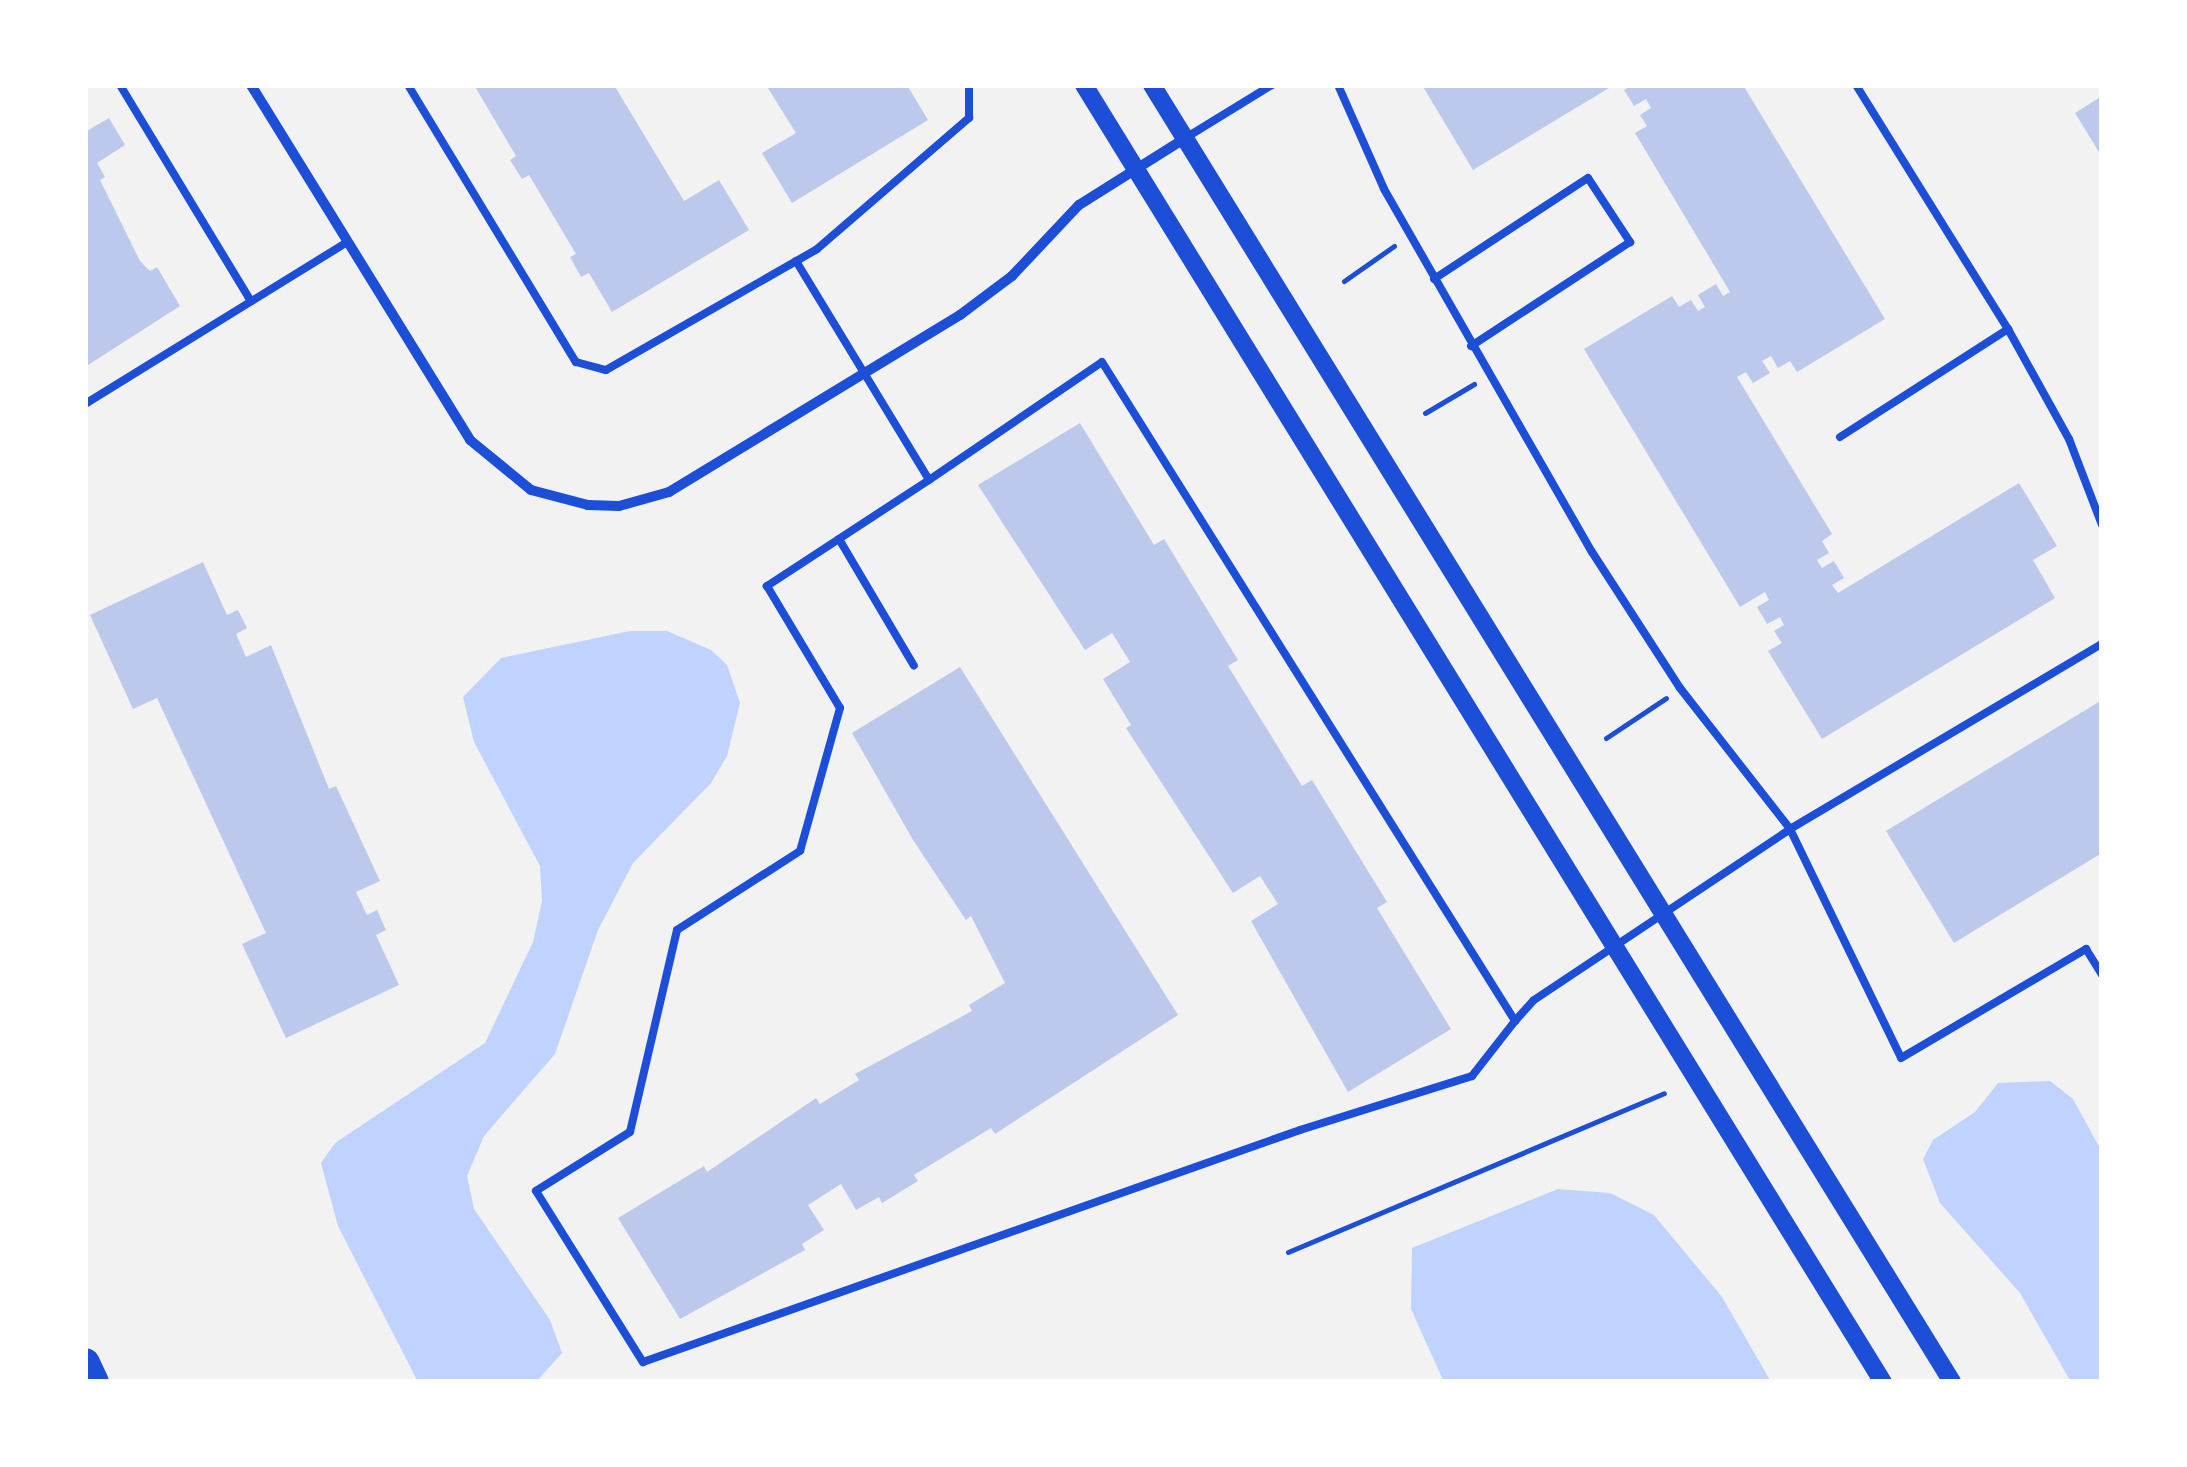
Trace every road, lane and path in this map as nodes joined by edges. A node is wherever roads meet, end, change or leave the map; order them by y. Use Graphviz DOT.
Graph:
graph roads {
  1 [pos="120,85"];
  2 [pos="251,85"];
  3 [pos="408,85"];
  4 [pos="969,85"];
  5 [pos="1084,85"];
  6 [pos="1152,85"];
  7 [pos="1272,85"];
  8 [pos="1338,85"];
  9 [pos="1856,85"];
  10 [pos="1184,138"];
  11 [pos="1136,169"];
  12 [pos="347,242"];
  13 [pos="1394,246"];
  14 [pos="796,261"];
  15 [pos="1434,279"];
  16 [pos="1344,281"];
  17 [pos="251,301"];
  18 [pos="2008,329"];
  19 [pos="1471,346"];
  20 [pos="863,374"];
  21 [pos="1476,382"];
  22 [pos="85,404"];
  23 [pos="1425,413"];
  24 [pos="1840,436"];
  25 [pos="928,480"];
  26 [pos="2102,525"];
  27 [pos="839,539"];
  28 [pos="2102,644"];
  29 [pos="914,666"];
  30 [pos="1672,694"];
  31 [pos="1606,738"];
  32 [pos="1790,829"];
  33 [pos="1662,912"];
  34 [pos="1614,946"];
  35 [pos="2102,975"];
  36 [pos="1514,1021"];
  37 [pos="1664,1093"];
  38 [pos="1288,1252"];
  39 [pos="85,1363"];
  40 [pos="94,1382"];
  41 [pos="1883,1382"];
  42 [pos="1952,1382"];
  1 -- 17 [label="lane"];
  2 -- 12 [label="street"];
  3 -- 14 [label="lane"];
  4 -- 14 [label="lane"];
  5 -- 11 [label="street"];
  6 -- 10 [label="street"];
  7 -- 10 [label="lane"];
  8 -- 15 [label="lane"];
  9 -- 18 [label="lane"];
  10 -- 11 [label="street"];
  10 -- 33 [label="street"];
  11 -- 20 [label="street"];
  11 -- 34 [label="street"];
  12 -- 17 [label="lane"];
  12 -- 20 [label="street"];
  13 -- 16 [label="path"];
  14 -- 20 [label="lane"];
  15 -- 19 [label="lane"];
  15 -- 19 [label="lane"];
  17 -- 22 [label="lane"];
  18 -- 24 [label="lane"];
  18 -- 26 [label="lane"];
  19 -- 32 [label="lane"];
  20 -- 25 [label="lane"];
  21 -- 23 [label="path"];
  25 -- 27 [label="lane"];
  25 -- 36 [label="lane"];
  27 -- 29 [label="lane"];
  27 -- 36 [label="lane"];
  28 -- 32 [label="lane"];
  30 -- 31 [label="path"];
  32 -- 33 [label="lane"];
  32 -- 35 [label="lane"];
  33 -- 34 [label="lane"];
  33 -- 42 [label="street"];
  34 -- 36 [label="lane"];
  34 -- 41 [label="street"];
  37 -- 38 [label="path"];
  39 -- 40 [label="highway"];
}
